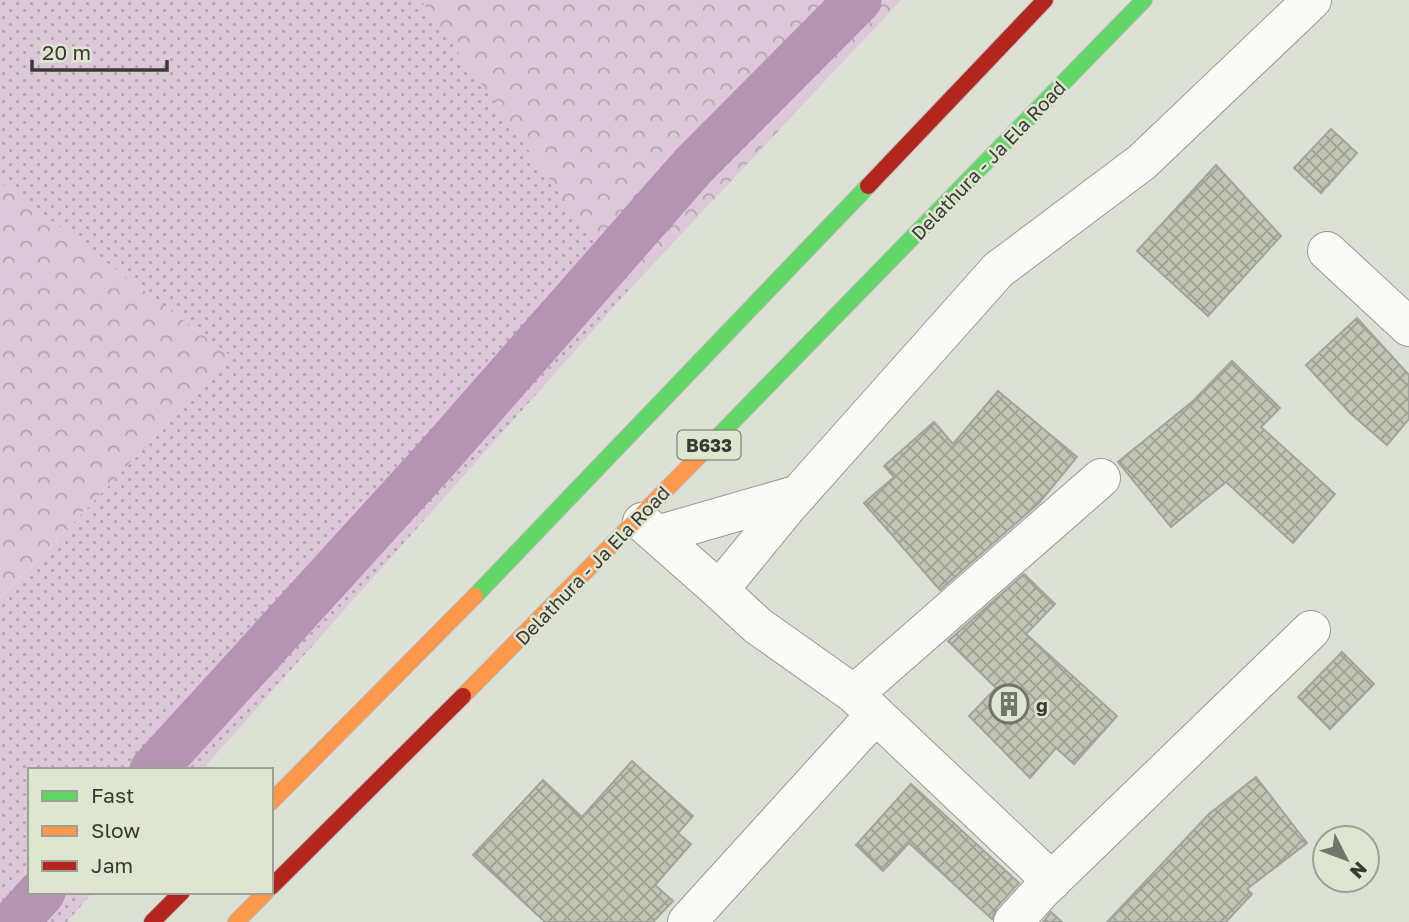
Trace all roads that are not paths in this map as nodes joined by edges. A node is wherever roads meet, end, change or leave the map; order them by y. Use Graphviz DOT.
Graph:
graph roads {
  1 [pos="1045,0"];
  2 [pos="1144,0"];
  3 [pos="1312,0"];
  4 [pos="1327,251"];
  5 [pos="1409,327"];
  6 [pos="1101,478"];
  7 [pos="799,494"];
  8 [pos="647,527"];
  9 [pos="719,590"];
  10 [pos="1311,630"];
  11 [pos="864,705"];
  12 [pos="273,800"];
  13 [pos="1052,881"];
  14 [pos="273,885"];
  15 [pos="180,894"];
  16 [pos="264,894"];
  17 [pos="152,922"];
  18 [pos="236,922"];
  19 [pos="687,922"];
  20 [pos="1013,922"];
  1 -- 12 [label="main road"];
  2 -- 8 [label="main road, Delathura - Ja Ela Road / B633"];
  3 -- 7 [label="street"];
  4 -- 5 [label="street"];
  6 -- 11 [label="street"];
  7 -- 8 [label="street"];
  7 -- 9 [label="street"];
  8 -- 9 [label="street"];
  8 -- 14 [label="main road, Delathura - Ja Ela Road / B633"];
  9 -- 11 [label="street"];
  10 -- 13 [label="street"];
  11 -- 13 [label="street"];
  11 -- 19 [label="street"];
  13 -- 20 [label="street"];
  15 -- 17 [label="main road"];
  16 -- 18 [label="main road"];
}
